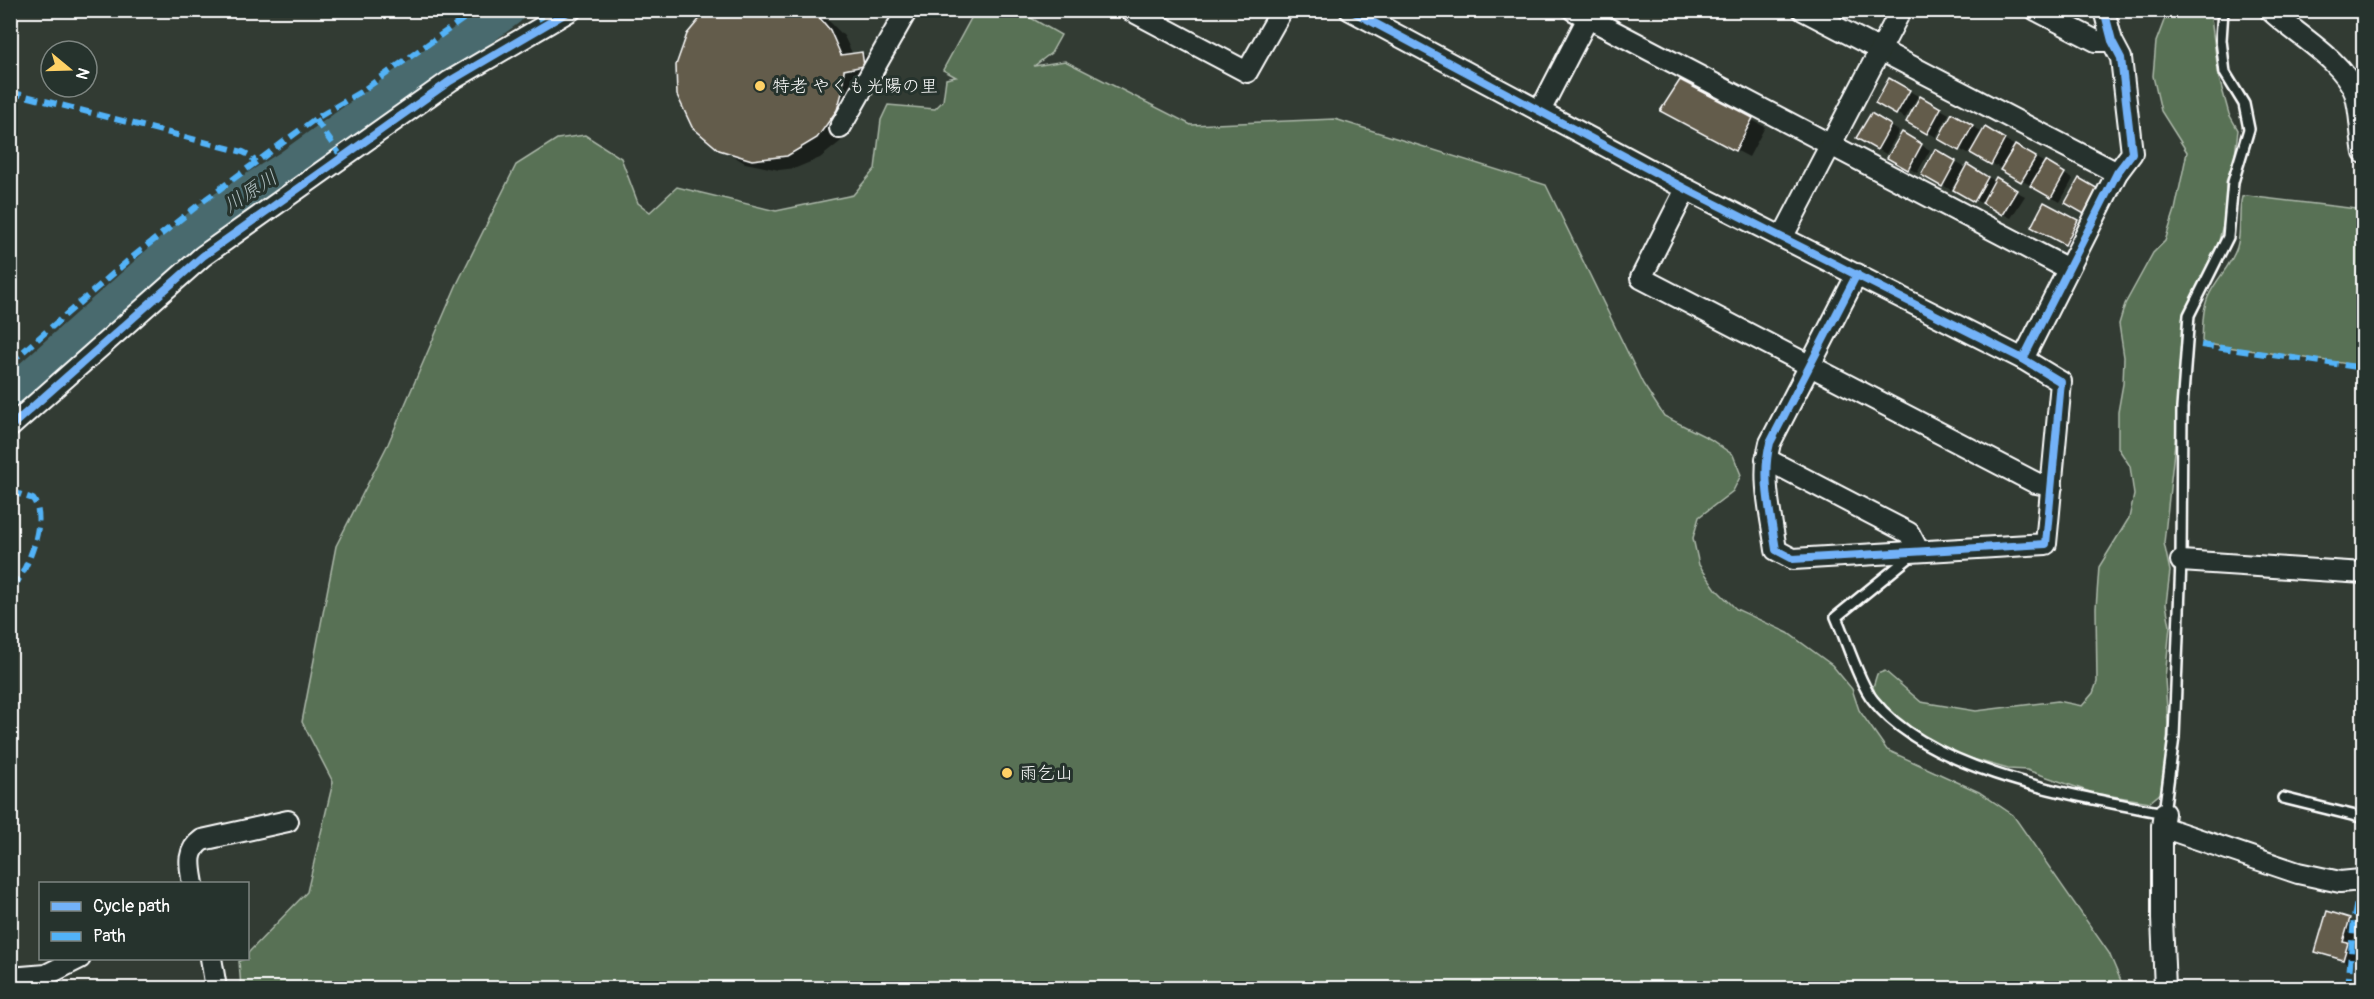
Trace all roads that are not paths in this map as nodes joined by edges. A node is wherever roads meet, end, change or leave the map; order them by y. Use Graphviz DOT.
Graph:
graph roads {
  1 [pos="571,10"];
  2 [pos="907,10"];
  3 [pos="1130,10"];
  4 [pos="1282,10"];
  5 [pos="1350,10"];
  6 [pos="1803,10"];
  7 [pos="1901,10"];
  8 [pos="2036,10"];
  9 [pos="2104,10"];
  10 [pos="2223,10"];
  11 [pos="2270,10"];
  12 [pos="1585,13"];
  13 [pos="2112,40"];
  14 [pos="1879,51"];
  15 [pos="1540,111"];
  16 [pos="840,128"];
  17 [pos="1831,146"];
  18 [pos="2364,153"];
  19 [pos="2117,173"];
  20 [pos="1686,189"];
  21 [pos="1783,236"];
  22 [pos="2068,269"];
  23 [pos="1857,274"];
  24 [pos="2023,359"];
  25 [pos="1808,365"];
  26 [pos="10,427"];
  27 [pos="1766,459"];
  28 [pos="2052,486"];
  29 [pos="1917,550"];
  30 [pos="2181,561"];
  31 [pos="2364,573"];
  32 [pos="2283,798"];
  33 [pos="2364,818"];
  34 [pos="2163,820"];
  35 [pos="288,821"];
  36 [pos="2363,877"];
  37 [pos="193,882"];
  38 [pos="77,960"];
  39 [pos="211,960"];
  40 [pos="10,978"];
  41 [pos="216,988"];
  42 [pos="2165,988"];
  1 -- 26 [label="street"];
  2 -- 16 [label="street"];
  3 -- 4 [label="street"];
  5 -- 15 [label="street"];
  6 -- 14 [label="street"];
  7 -- 14 [label="street"];
  8 -- 13 [label="street"];
  9 -- 13 [label="street"];
  10 -- 30 [label="lane"];
  11 -- 18 [label="street"];
  12 -- 15 [label="street"];
  12 -- 17 [label="street"];
  13 -- 19 [label="street"];
  14 -- 17 [label="street"];
  14 -- 19 [label="street"];
  15 -- 20 [label="street"];
  17 -- 21 [label="street"];
  17 -- 22 [label="street"];
  19 -- 22 [label="street"];
  20 -- 21 [label="street"];
  20 -- 25 [label="street"];
  21 -- 23 [label="street"];
  22 -- 24 [label="street"];
  23 -- 24 [label="street"];
  23 -- 25 [label="street"];
  24 -- 28 [label="street"];
  25 -- 27 [label="street"];
  25 -- 28 [label="street"];
  27 -- 29 [label="street"];
  27 -- 29 [label="street"];
  28 -- 29 [label="street"];
  29 -- 34 [label="lane"];
  30 -- 31 [label="street"];
  30 -- 34 [label="lane"];
  32 -- 33 [label="lane"];
  34 -- 36 [label="street"];
  34 -- 42 [label="street"];
  35 -- 37 [label="street"];
  38 -- 40 [label="street"];
  39 -- 41 [label="street"];
}
